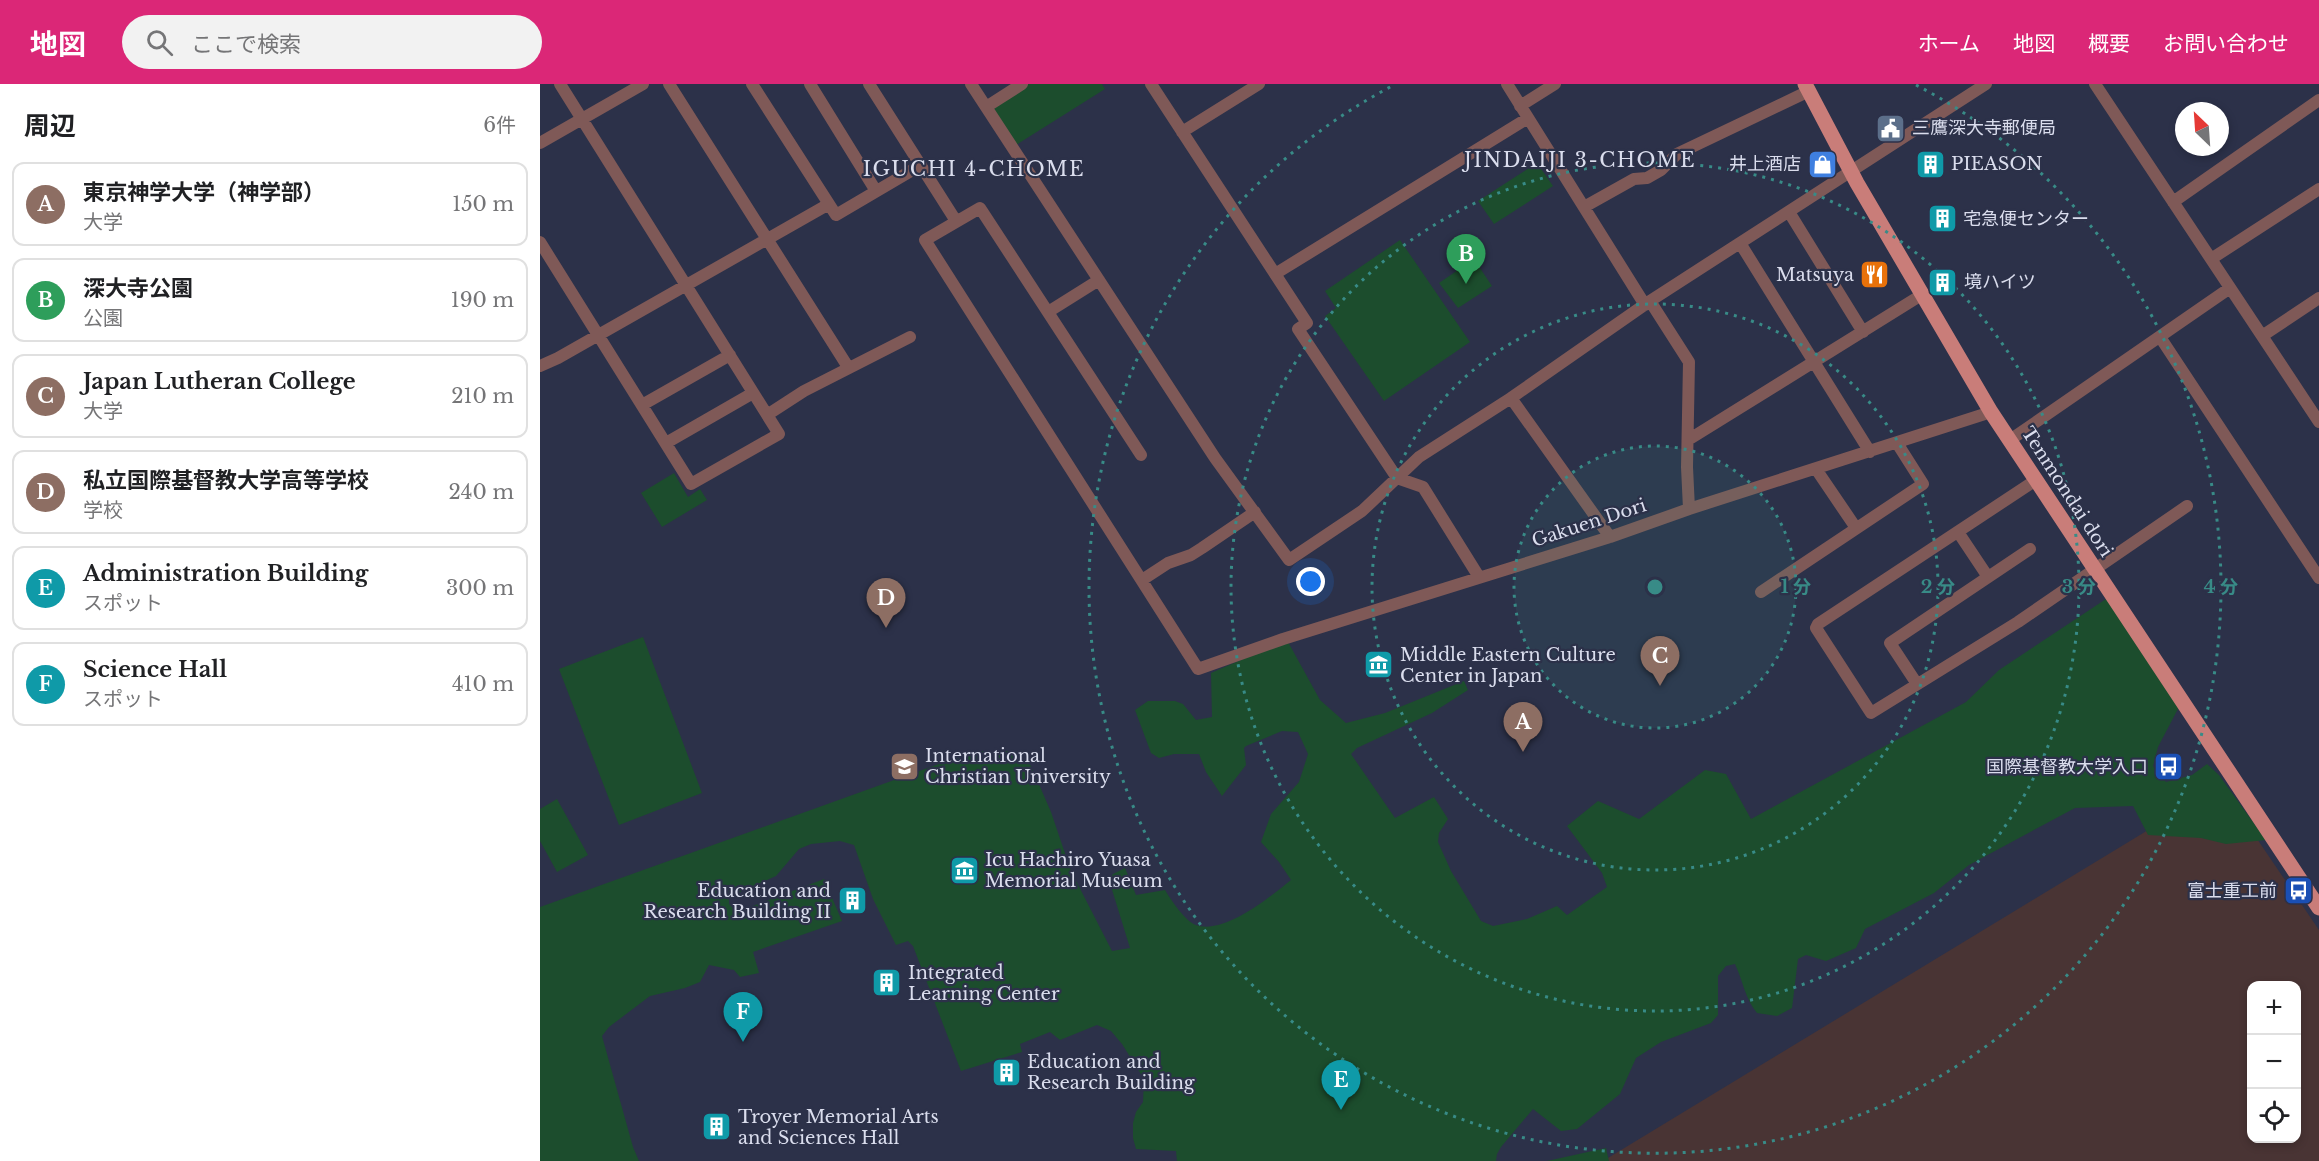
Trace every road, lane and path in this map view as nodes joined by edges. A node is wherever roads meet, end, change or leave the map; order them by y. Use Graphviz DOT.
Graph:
graph roads {
  1 [pos="560,84"];
  2 [pos="643,84"];
  3 [pos="669,84"];
  4 [pos="752,84"];
  5 [pos="810,84"];
  6 [pos="869,84"];
  7 [pos="972,84"];
  8 [pos="1022,84"];
  9 [pos="1151,84"];
  10 [pos="1259,84"];
  11 [pos="1507,84"];
  12 [pos="1555,84"];
  13 [pos="1985,84"];
  14 [pos="2095,84"];
  15 [pos="1807,88"];
  16 [pos="2319,100"];
  17 [pos="986,106"];
  18 [pos="1520,106"];
  19 [pos="1528,118"];
  20 [pos="582,119"];
  21 [pos="1182,132"];
  22 [pos="540,143"];
  23 [pos="921,165"];
  24 [pos="1852,171"];
  25 [pos="2319,189"];
  26 [pos="876,191"];
  27 [pos="2173,202"];
  28 [pos="829,204"];
  29 [pos="1584,207"];
  30 [pos="1789,212"];
  31 [pos="956,221"];
  32 [pos="766,239"];
  33 [pos="540,242"];
  34 [pos="1740,243"];
  35 [pos="2211,260"];
  36 [pos="1275,274"];
  37 [pos="1099,280"];
  38 [pos="686,285"];
  39 [pos="2230,288"];
  40 [pos="1923,294"];
  41 [pos="2319,298"];
  42 [pos="1648,303"];
  43 [pos="1048,312"];
  44 [pos="1863,332"];
  45 [pos="599,335"];
  46 [pos="2262,336"];
  47 [pos="910,337"];
  48 [pos="2160,337"];
  49 [pos="730,355"];
  50 [pos="1814,362"];
  51 [pos="540,366"];
  52 [pos="848,367"];
  53 [pos="753,393"];
  54 [pos="1511,398"];
  55 [pos="642,405"];
  56 [pos="1991,412"];
  57 [pos="767,415"];
  58 [pos="2319,422"];
  59 [pos="1688,440"];
  60 [pos="2010,440"];
  61 [pos="666,443"];
  62 [pos="1897,443"];
  63 [pos="1870,452"];
  64 [pos="1141,455"];
  65 [pos="1816,469"];
  66 [pos="1397,478"];
  67 [pos="2036,480"];
  68 [pos="2187,506"];
  69 [pos="1689,509"];
  70 [pos="1255,512"];
  71 [pos="1856,528"];
  72 [pos="1958,532"];
  73 [pos="1610,537"];
  74 [pos="2030,549"];
  75 [pos="2095,570"];
  76 [pos="1479,577"];
  77 [pos="1988,577"];
  78 [pos="2319,578"];
  79 [pos="1142,580"];
  80 [pos="1761,592"];
  81 [pos="1917,684"];
  82 [pos="2319,908"];
  1 -- 20 [label="street"];
  2 -- 20 [label="street"];
  3 -- 32 [label="street"];
  4 -- 28 [label="street"];
  5 -- 26 [label="street"];
  6 -- 23 [label="street"];
  7 -- 17 [label="street"];
  8 -- 17 [label="street"];
  9 -- 21 [label="street"];
  10 -- 21 [label="street"];
  11 -- 18 [label="street"];
  12 -- 18 [label="street"];
  13 -- 24 [label="street"];
  14 -- 27 [label="street"];
  15 -- 24 [label="main road, Tenmondai dori"];
  15 -- 29 [label="street"];
  16 -- 27 [label="street"];
  17 -- 37 [label="street"];
  18 -- 19 [label="street"];
  19 -- 29 [label="street"];
  19 -- 36 [label="street"];
  20 -- 22 [label="street"];
  20 -- 38 [label="street"];
  21 -- 36 [label="street"];
  23 -- 26 [label="street"];
  23 -- 31 [label="street"];
  24 -- 30 [label="street"];
  24 -- 40 [label="main road, Tenmondai dori"];
  25 -- 35 [label="street"];
  26 -- 28 [label="street"];
  27 -- 35 [label="street"];
  28 -- 32 [label="street"];
  29 -- 42 [label="street"];
  30 -- 34 [label="street"];
  30 -- 44 [label="street"];
  31 -- 43 [label="street"];
  31 -- 79 [label="street"];
  32 -- 38 [label="street"];
  32 -- 52 [label="street"];
  33 -- 45 [label="street"];
  34 -- 42 [label="street"];
  34 -- 50 [label="street"];
  35 -- 39 [label="street"];
  36 -- 66 [label="street"];
  37 -- 43 [label="street"];
  37 -- 70 [label="street"];
  38 -- 45 [label="street"];
  38 -- 49 [label="street"];
  39 -- 46 [label="street"];
  39 -- 48 [label="street"];
  40 -- 44 [label="street"];
  40 -- 56 [label="main road, Tenmondai dori"];
  41 -- 46 [label="street"];
  42 -- 54 [label="street"];
  42 -- 59 [label="street"];
  43 -- 64 [label="street"];
  44 -- 50 [label="street"];
  45 -- 51 [label="street"];
  45 -- 55 [label="street"];
  46 -- 58 [label="street"];
  47 -- 52 [label="street"];
  48 -- 60 [label="street"];
  48 -- 78 [label="street"];
  49 -- 53 [label="street"];
  49 -- 55 [label="street"];
  50 -- 59 [label="street"];
  50 -- 63 [label="street"];
  52 -- 57 [label="street"];
  53 -- 57 [label="street"];
  53 -- 61 [label="street"];
  54 -- 66 [label="street"];
  54 -- 73 [label="street"];
  55 -- 61 [label="street"];
  56 -- 60 [label="main road, Tenmondai dori"];
  56 -- 62 [label="street, Gakuen Dori"];
  57 -- 61 [label="street"];
  59 -- 69 [label="street"];
  60 -- 67 [label="main road, Tenmondai dori"];
  62 -- 63 [label="street, Gakuen Dori"];
  62 -- 71 [label="street"];
  63 -- 65 [label="street, Gakuen Dori"];
  65 -- 69 [label="street, Gakuen Dori"];
  65 -- 71 [label="street"];
  66 -- 70 [label="street"];
  66 -- 76 [label="street"];
  67 -- 72 [label="street"];
  67 -- 75 [label="main road, Tenmondai dori"];
  68 -- 75 [label="street"];
  69 -- 73 [label="street, Gakuen Dori"];
  70 -- 79 [label="street"];
  71 -- 80 [label="street"];
  72 -- 77 [label="street"];
  72 -- 81 [label="street"];
  73 -- 76 [label="street, Gakuen Dori"];
  74 -- 77 [label="street"];
  75 -- 81 [label="street"];
  75 -- 82 [label="main road, Tenmondai dori"];
  76 -- 79 [label="street, Gakuen Dori"];
  77 -- 81 [label="street"];
}
